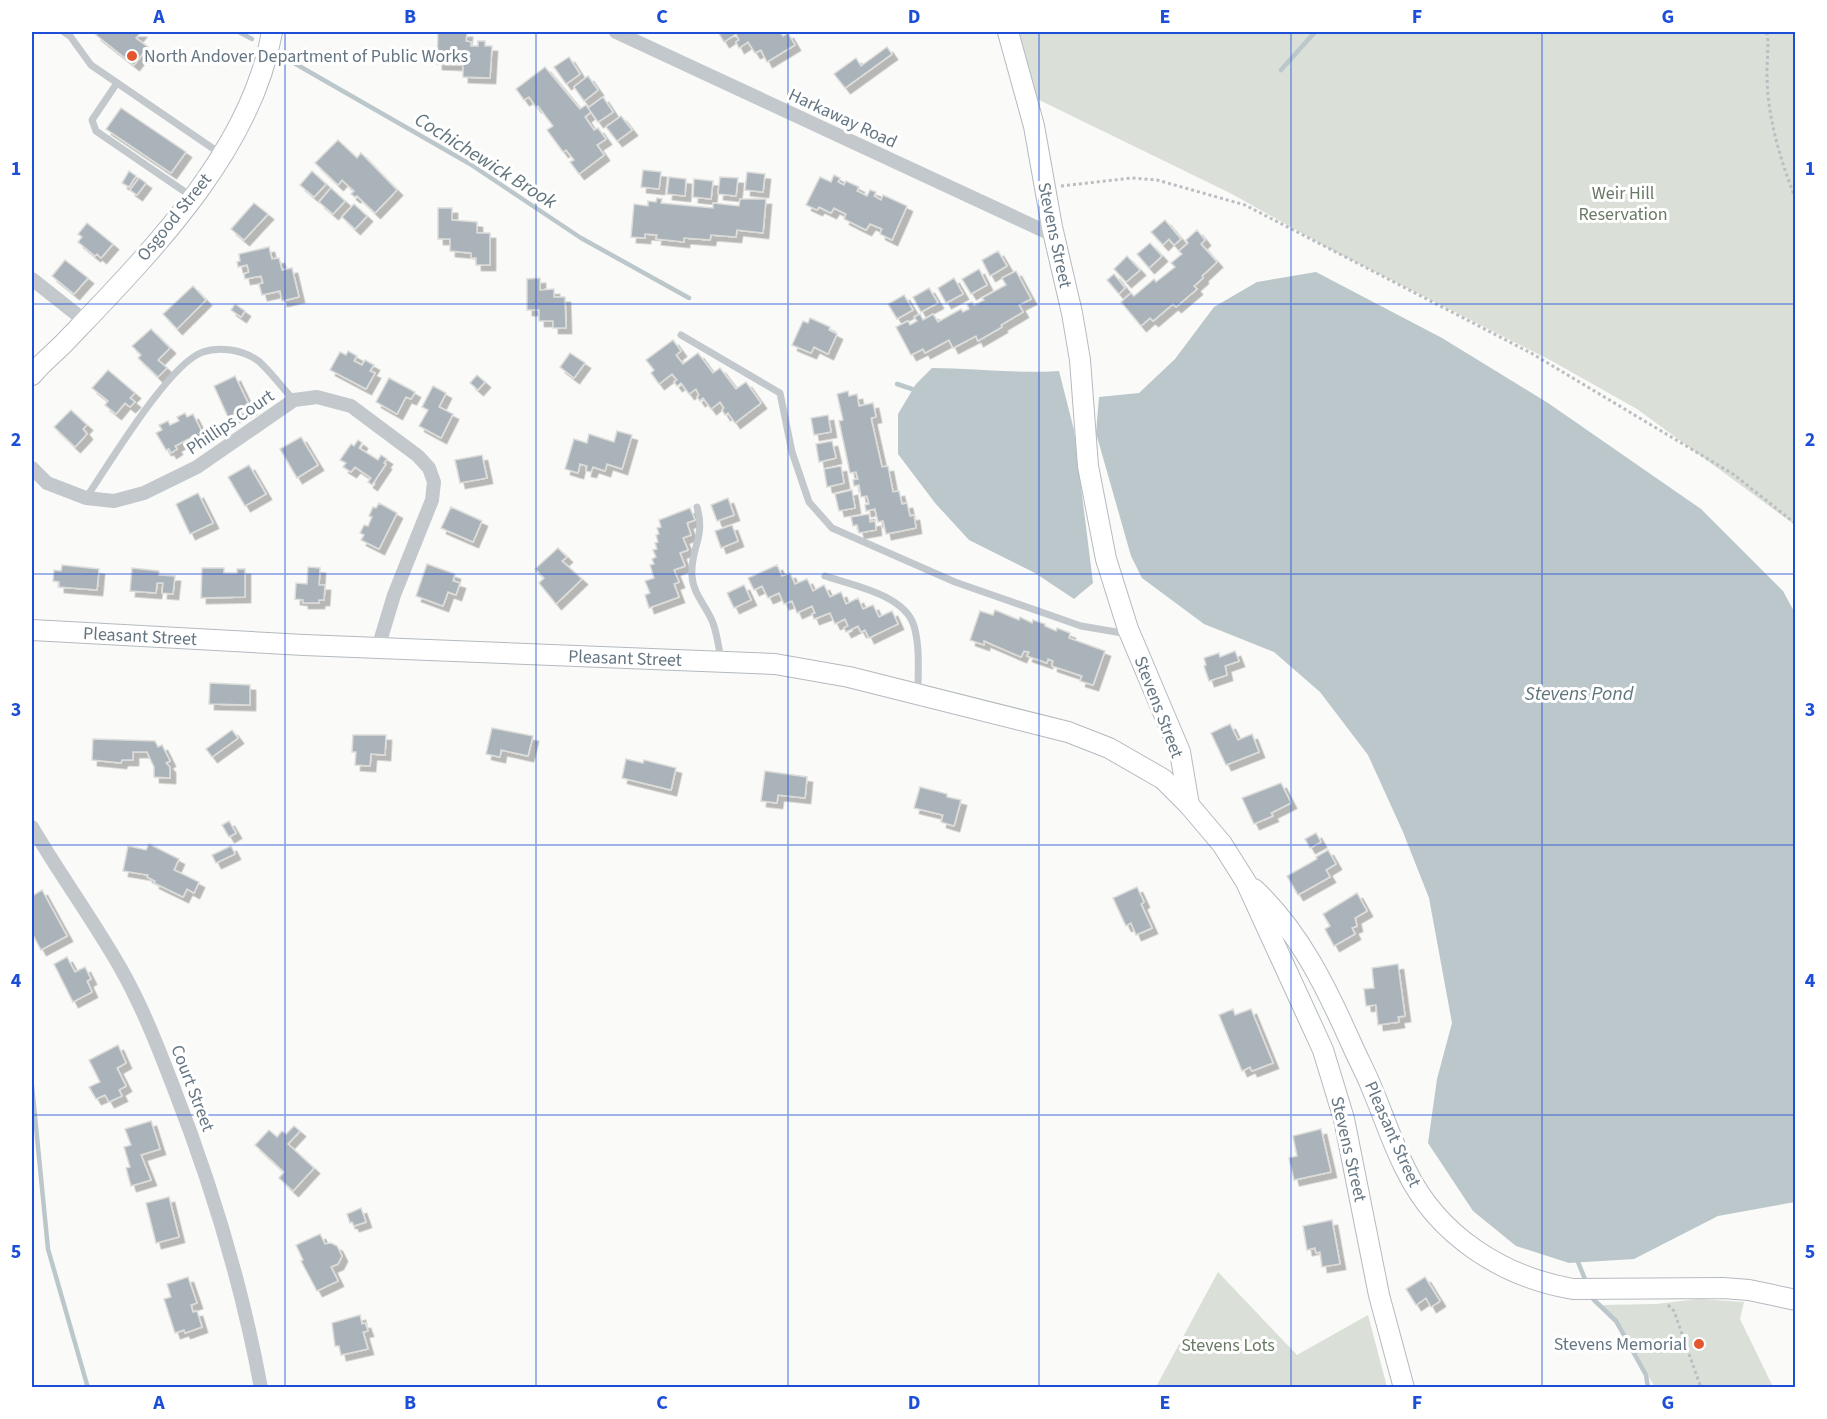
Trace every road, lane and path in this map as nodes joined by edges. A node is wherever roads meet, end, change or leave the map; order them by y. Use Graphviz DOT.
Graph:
graph roads {
  1 [pos="64,32"];
  2 [pos="616,32"];
  3 [pos="1008,32"];
  4 [pos="1767,32"];
  5 [pos="270,42"];
  6 [pos="117,82"];
  7 [pos="222,155"];
  8 [pos="1045,189"];
  9 [pos="193,197"];
  10 [pos="1796,200"];
  11 [pos="1054,236"];
  12 [pos="32,279"];
  13 [pos="85,321"];
  14 [pos="681,335"];
  15 [pos="32,375"];
  16 [pos="294,400"];
  17 [pos="32,468"];
  18 [pos="86,498"];
  19 [pos="697,507"];
  20 [pos="1796,524"];
  21 [pos="825,576"];
  22 [pos="32,630"];
  23 [pos="1130,634"];
  24 [pos="378,648"];
  25 [pos="722,662"];
  26 [pos="918,694"];
  27 [pos="1189,805"];
  28 [pos="32,827"];
  29 [pos="1245,882"];
  30 [pos="1651,1289"];
  31 [pos="1796,1300"];
  32 [pos="261,1388"];
  33 [pos="1404,1388"];
  34 [pos="1701,1388"];
  1 -- 6 [label="lane"];
  2 -- 11 [label="street, Harkaway Road"];
  3 -- 8 [label="street, Stevens Street"];
  4 -- 10 [label="path"];
  5 -- 7 [label="street, Osgood Street"];
  6 -- 7 [label="lane"];
  6 -- 9 [label="lane"];
  7 -- 9 [label="street, Osgood Street"];
  8 -- 11 [label="street, Stevens Street"];
  8 -- 20 [label="path"];
  9 -- 13 [label="street, Osgood Street"];
  11 -- 23 [label="street, Stevens Street"];
  12 -- 13 [label="street"];
  13 -- 15 [label="street, Osgood Street"];
  14 -- 23 [label="lane"];
  16 -- 18 [label="street, Phillips Court"];
  16 -- 18 [label="lane"];
  16 -- 24 [label="street, Phillips Court"];
  17 -- 18 [label="street, Phillips Court"];
  19 -- 25 [label="lane"];
  21 -- 26 [label="lane"];
  22 -- 24 [label="street, Pleasant Street"];
  23 -- 27 [label="street, Stevens Street"];
  24 -- 25 [label="street, Pleasant Street"];
  25 -- 26 [label="street, Pleasant Street"];
  26 -- 27 [label="street, Pleasant Street"];
  27 -- 29 [label="street, Stevens Street"];
  28 -- 32 [label="street, Court Street"];
  29 -- 30 [label="street, Pleasant Street"];
  29 -- 33 [label="street, Stevens Street"];
  30 -- 31 [label="street, Pleasant Street"];
  30 -- 34 [label="path"];
}
